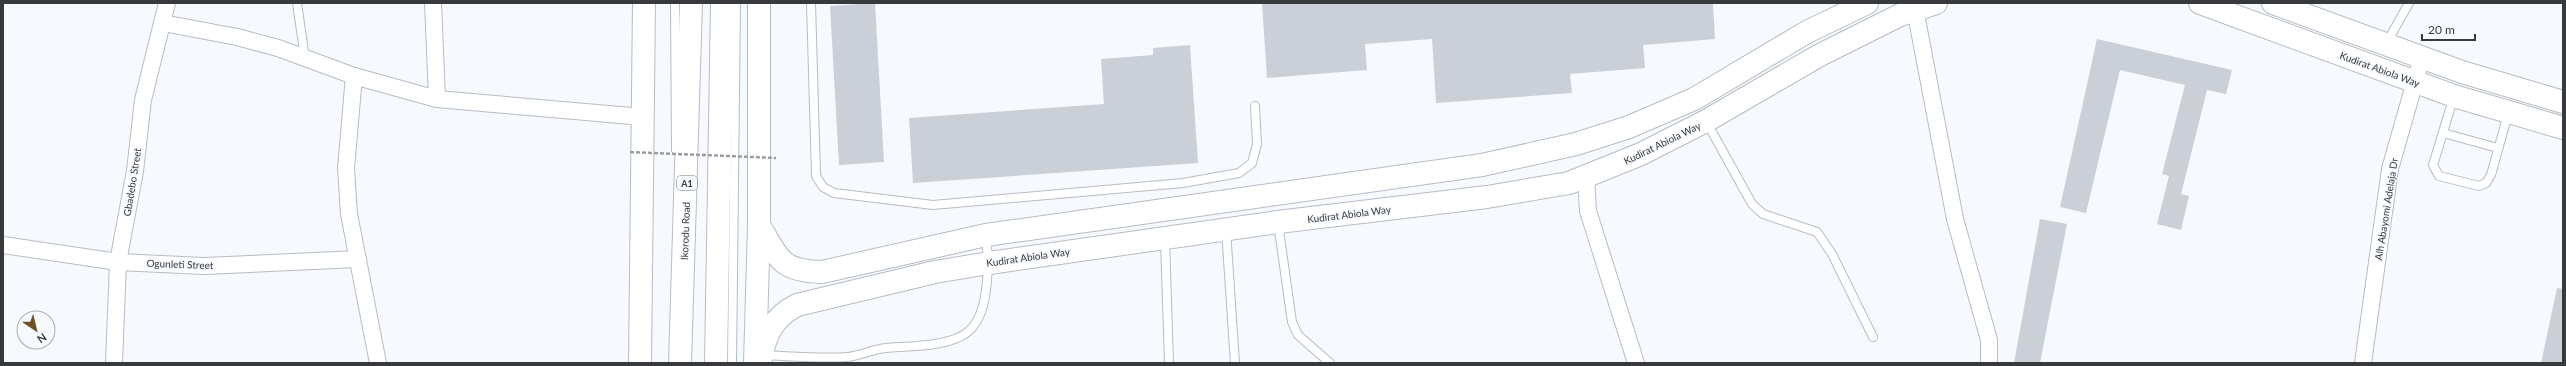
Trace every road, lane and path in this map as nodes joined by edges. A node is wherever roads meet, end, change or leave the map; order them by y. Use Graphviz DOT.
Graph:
graph roads {
  1 [pos="167,3"];
  2 [pos="297,3"];
  3 [pos="433,3"];
  4 [pos="644,3"];
  5 [pos="675,3"];
  6 [pos="691,3"];
  7 [pos="722,3"];
  8 [pos="736,3"];
  9 [pos="759,3"];
  10 [pos="811,3"];
  11 [pos="1936,3"];
  12 [pos="2200,3"];
  13 [pos="2273,3"];
  14 [pos="2409,3"];
  15 [pos="1864,4"];
  16 [pos="1915,9"];
  17 [pos="163,23"];
  18 [pos="1868,31"];
  19 [pos="2386,44"];
  20 [pos="2422,57"];
  21 [pos="305,58"];
  22 [pos="354,76"];
  23 [pos="2414,82"];
  24 [pos="2454,96"];
  25 [pos="437,99"];
  26 [pos="2563,102"];
  27 [pos="1255,106"];
  28 [pos="2508,113"];
  29 [pos="643,117"];
  30 [pos="1706,121"];
  31 [pos="2563,128"];
  32 [pos="2443,133"];
  33 [pos="2498,148"];
  34 [pos="630,152"];
  35 [pos="776,158"];
  36 [pos="676,160"];
  37 [pos="1586,176"];
  38 [pos="1278,222"];
  39 [pos="759,226"];
  40 [pos="1226,229"];
  41 [pos="986,235"];
  42 [pos="1165,238"];
  43 [pos="3,245"];
  44 [pos="358,259"];
  45 [pos="118,262"];
  46 [pos="989,263"];
  47 [pos="1873,337"];
  48 [pos="758,360"];
  49 [pos="114,363"];
  50 [pos="378,363"];
  51 [pos="640,363"];
  52 [pos="680,363"];
  53 [pos="716,363"];
  54 [pos="732,363"];
  55 [pos="1169,363"];
  56 [pos="1235,363"];
  57 [pos="1330,363"];
  58 [pos="1636,363"];
  59 [pos="1989,363"];
  60 [pos="2363,363"];
  1 -- 17 [label="street, Gbadebo Street"];
  2 -- 21 [label="lane"];
  3 -- 25 [label="street"];
  4 -- 29 [label="main road"];
  5 -- 36 [label="lane"];
  6 -- 52 [label="main road, Ikorodu Road / A1"];
  7 -- 53 [label="main road"];
  8 -- 54 [label="lane"];
  9 -- 39 [label="main road"];
  10 -- 27 [label="lane"];
  11 -- 16 [label="main road, Kudirat Abiola Way"];
  12 -- 23 [label="main road, Kudirat Abiola Way"];
  13 -- 19 [label="main road"];
  14 -- 19 [label="lane"];
  15 -- 18 [label="street"];
  15 -- 41 [label="main road"];
  16 -- 18 [label="main road, Kudirat Abiola Way"];
  16 -- 59 [label="street"];
  17 -- 21 [label="street"];
  17 -- 45 [label="street, Gbadebo Street"];
  18 -- 30 [label="main road, Kudirat Abiola Way"];
  19 -- 20 [label="main road"];
  20 -- 23 [label="street, Alh Abayomi Adelaja Dr"];
  20 -- 26 [label="main road"];
  21 -- 22 [label="street"];
  22 -- 25 [label="street"];
  22 -- 44 [label="street"];
  23 -- 24 [label="main road, Kudirat Abiola Way"];
  23 -- 60 [label="street, Alh Abayomi Adelaja Dr"];
  24 -- 28 [label="main road, Kudirat Abiola Way"];
  24 -- 32 [label="lane"];
  25 -- 29 [label="street"];
  28 -- 31 [label="main road, Kudirat Abiola Way"];
  28 -- 33 [label="lane"];
  29 -- 51 [label="main road"];
  30 -- 37 [label="main road, Kudirat Abiola Way"];
  30 -- 47 [label="lane"];
  32 -- 33 [label="lane"];
  32 -- 33 [label="lane"];
  34 -- 35 [label="path, bridge"];
  37 -- 38 [label="main road, Kudirat Abiola Way"];
  37 -- 58 [label="street"];
  38 -- 40 [label="main road, Kudirat Abiola Way"];
  38 -- 57 [label="lane"];
  39 -- 41 [label="main road"];
  39 -- 48 [label="main road"];
  40 -- 42 [label="main road, Kudirat Abiola Way"];
  40 -- 56 [label="lane"];
  41 -- 46 [label="lane"];
  42 -- 46 [label="main road, Kudirat Abiola Way"];
  42 -- 55 [label="lane"];
  43 -- 45 [label="street, Ogunleti Street"];
  44 -- 45 [label="street, Ogunleti Street"];
  44 -- 50 [label="street"];
  45 -- 49 [label="street, Gbadebo Street"];
  46 -- 48 [label="main road, Kudirat Abiola Way"];
  46 -- 48 [label="lane"];
}
